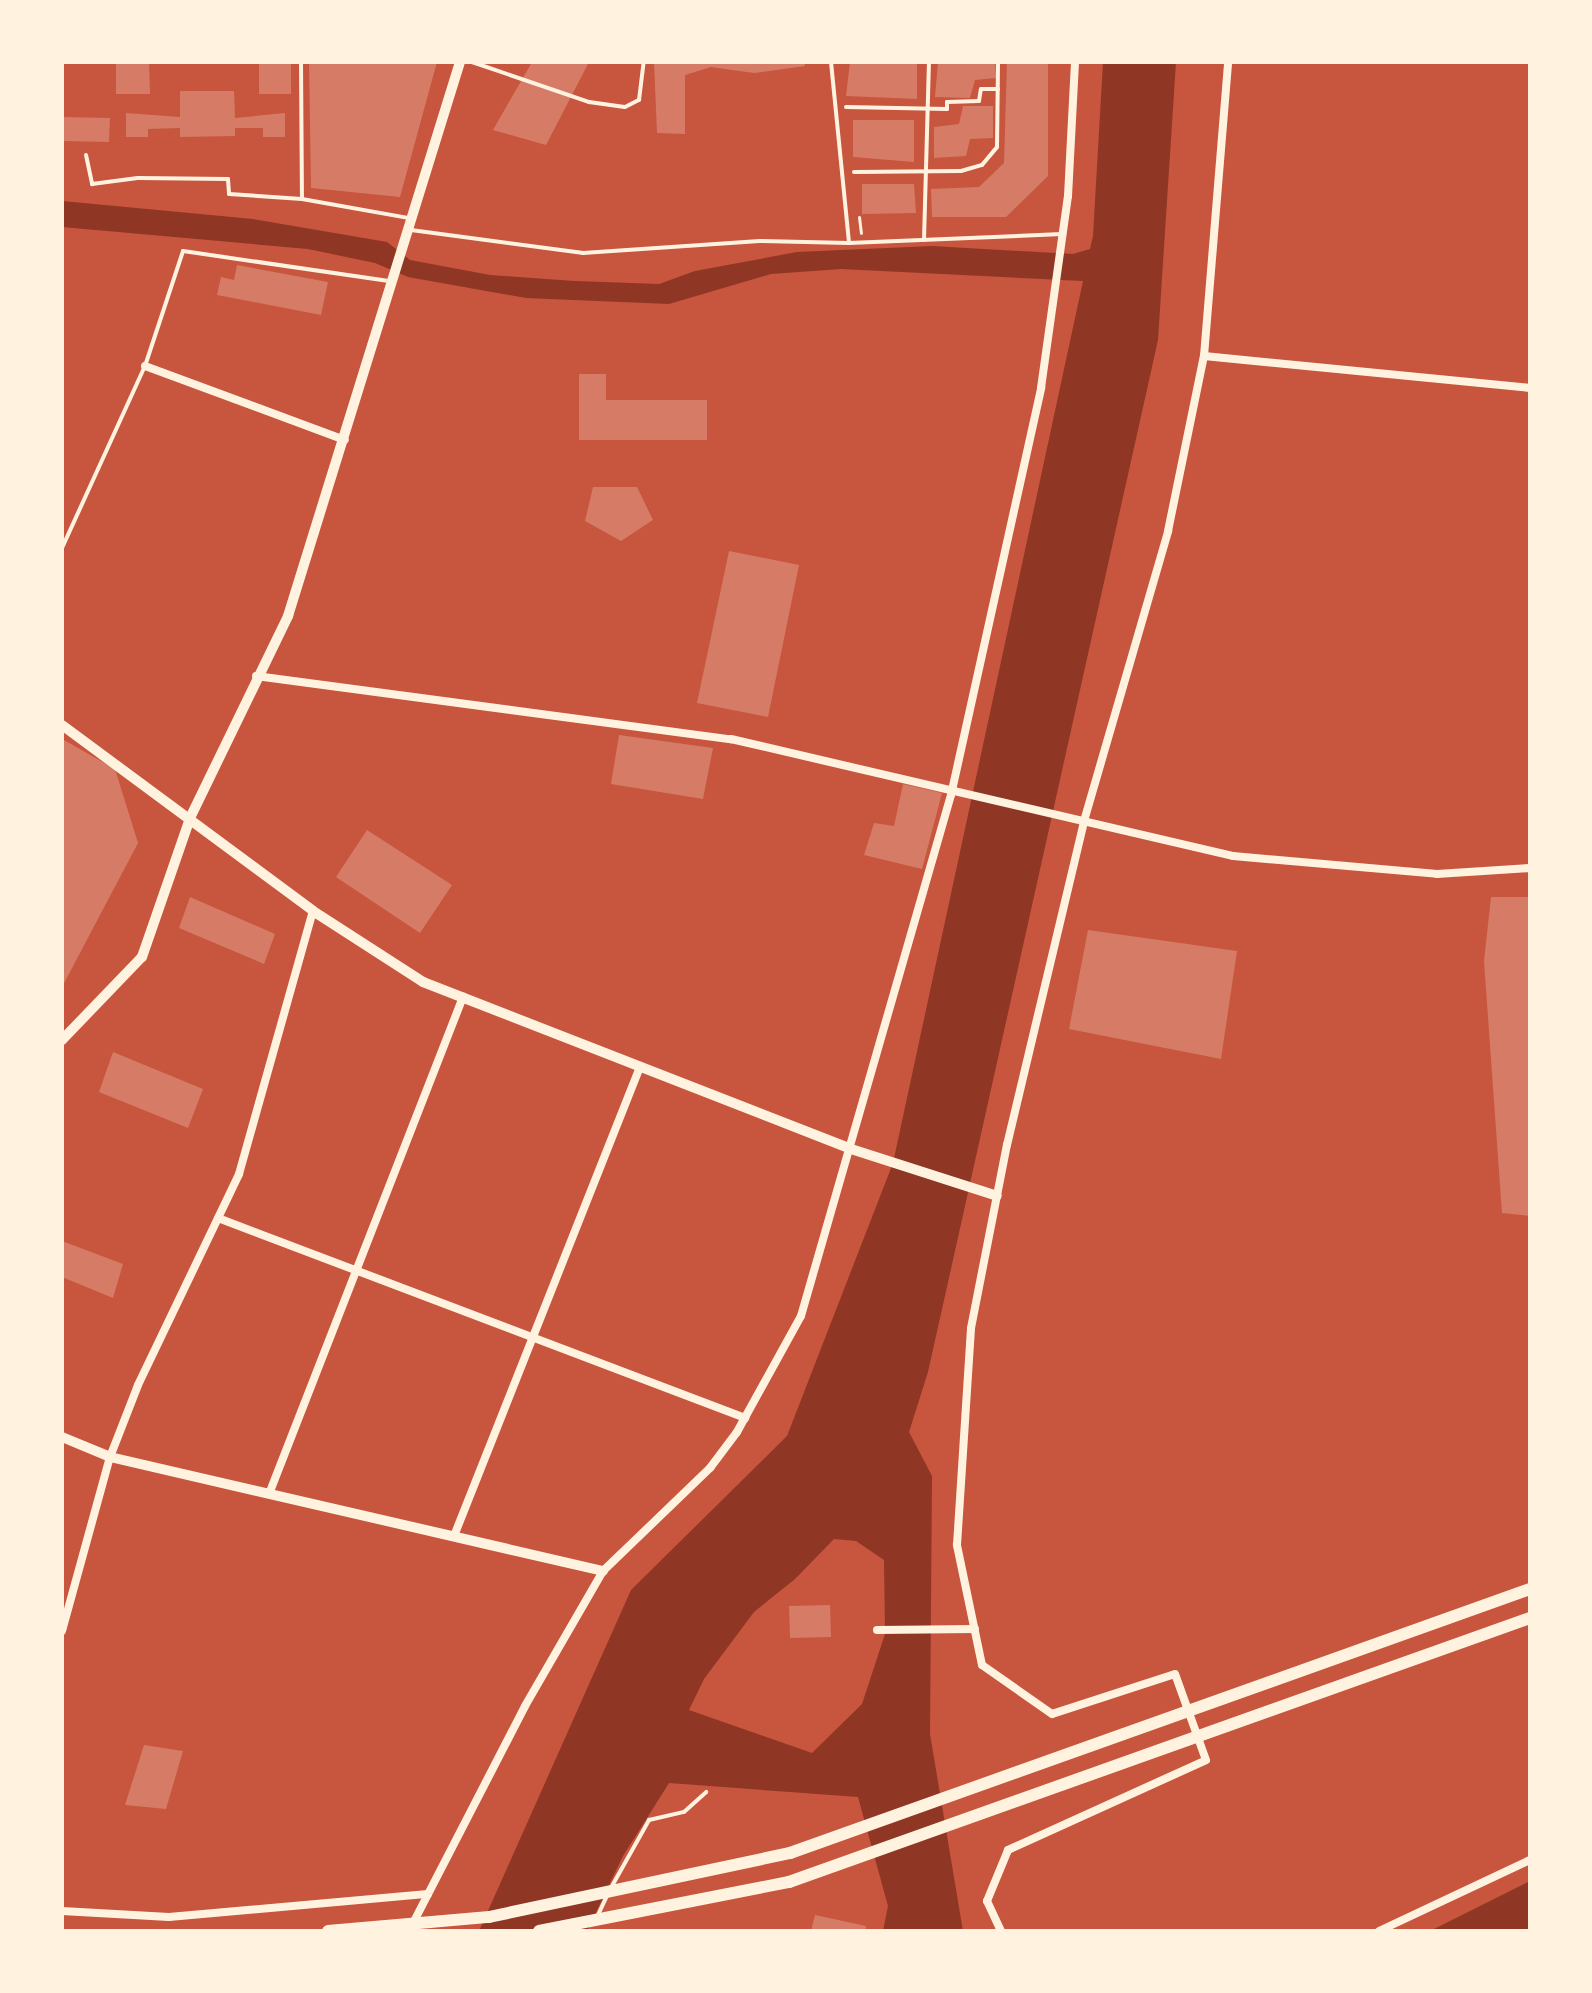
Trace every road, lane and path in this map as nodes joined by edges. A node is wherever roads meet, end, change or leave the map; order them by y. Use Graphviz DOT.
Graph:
graph roads {
  1 [pos="301,62"];
  2 [pos="460,62"];
  3 [pos="472,62"];
  4 [pos="644,62"];
  5 [pos="831,62"];
  6 [pos="929,62"];
  7 [pos="998,62"];
  8 [pos="1075,62"];
  9 [pos="1228,62"];
  10 [pos="998,89"];
  11 [pos="846,107"];
  12 [pos="928,108"];
  13 [pos="86,155"];
  14 [pos="854,172"];
  15 [pos="926,172"];
  16 [pos="302,199"];
  17 [pos="413,224"];
  18 [pos="1062,234"];
  19 [pos="924,240"];
  20 [pos="849,243"];
  21 [pos="389,281"];
  22 [pos="1204,356"];
  23 [pos="145,366"];
  24 [pos="1530,388"];
  25 [pos="345,440"];
  26 [pos="62,548"];
  27 [pos="256,676"];
  28 [pos="62,725"];
  29 [pos="953,790"];
  30 [pos="190,818"];
  31 [pos="1084,821"];
  32 [pos="1530,868"];
  33 [pos="313,911"];
  34 [pos="463,997"];
  35 [pos="62,1040"];
  36 [pos="640,1067"];
  37 [pos="851,1149"];
  38 [pos="997,1196"];
  39 [pos="218,1218"];
  40 [pos="356,1271"];
  41 [pos="533,1337"];
  42 [pos="745,1418"];
  43 [pos="62,1437"];
  44 [pos="110,1457"];
  45 [pos="269,1494"];
  46 [pos="454,1536"];
  47 [pos="603,1571"];
  48 [pos="1530,1589"];
  49 [pos="1530,1618"];
  50 [pos="975,1629"];
  51 [pos="877,1630"];
  52 [pos="62,1631"];
  53 [pos="1189,1710"];
  54 [pos="1197,1733"];
  55 [pos="706,1792"];
  56 [pos="1530,1860"];
  57 [pos="428,1894"];
  58 [pos="62,1911"];
  59 [pos="328,1931"];
  60 [pos="409,1931"];
  61 [pos="539,1931"];
  62 [pos="590,1931"];
  63 [pos="1001,1931"];
  64 [pos="1379,1931"];
  1 -- 16 [label="lane"];
  2 -- 17 [label="street"];
  3 -- 4 [label="lane"];
  5 -- 20 [label="lane"];
  6 -- 12 [label="lane"];
  7 -- 10 [label="lane"];
  8 -- 18 [label="street"];
  9 -- 22 [label="street"];
  10 -- 12 [label="lane"];
  10 -- 15 [label="lane"];
  11 -- 12 [label="lane"];
  12 -- 15 [label="lane"];
  13 -- 16 [label="lane"];
  14 -- 15 [label="lane"];
  15 -- 19 [label="lane"];
  16 -- 17 [label="lane"];
  17 -- 20 [label="lane"];
  17 -- 21 [label="street"];
  18 -- 19 [label="lane"];
  18 -- 29 [label="street"];
  19 -- 20 [label="lane"];
  21 -- 23 [label="lane"];
  21 -- 25 [label="street"];
  22 -- 24 [label="street"];
  22 -- 31 [label="street"];
  23 -- 25 [label="street"];
  23 -- 26 [label="lane"];
  25 -- 27 [label="street"];
  27 -- 29 [label="street"];
  27 -- 30 [label="street"];
  28 -- 30 [label="street"];
  29 -- 31 [label="street"];
  29 -- 37 [label="street"];
  30 -- 33 [label="street"];
  30 -- 35 [label="street"];
  31 -- 32 [label="street"];
  31 -- 38 [label="street"];
  33 -- 34 [label="street"];
  33 -- 39 [label="street"];
  34 -- 36 [label="street"];
  34 -- 40 [label="street"];
  36 -- 37 [label="street"];
  36 -- 41 [label="street"];
  37 -- 38 [label="street"];
  37 -- 42 [label="street"];
  38 -- 50 [label="street"];
  39 -- 40 [label="street"];
  39 -- 44 [label="street"];
  40 -- 41 [label="street"];
  40 -- 45 [label="street"];
  41 -- 42 [label="street"];
  41 -- 46 [label="street"];
  42 -- 47 [label="street"];
  43 -- 44 [label="street"];
  44 -- 45 [label="street"];
  44 -- 52 [label="street"];
  45 -- 46 [label="street"];
  46 -- 47 [label="street"];
  47 -- 57 [label="street"];
  48 -- 53 [label="main road"];
  49 -- 54 [label="main road"];
  50 -- 51 [label="street"];
  50 -- 53 [label="street"];
  53 -- 54 [label="street"];
  53 -- 59 [label="main road"];
  54 -- 61 [label="main road"];
  54 -- 63 [label="street"];
  55 -- 62 [label="lane"];
  56 -- 64 [label="street"];
  57 -- 58 [label="street"];
  57 -- 60 [label="street"];
}
